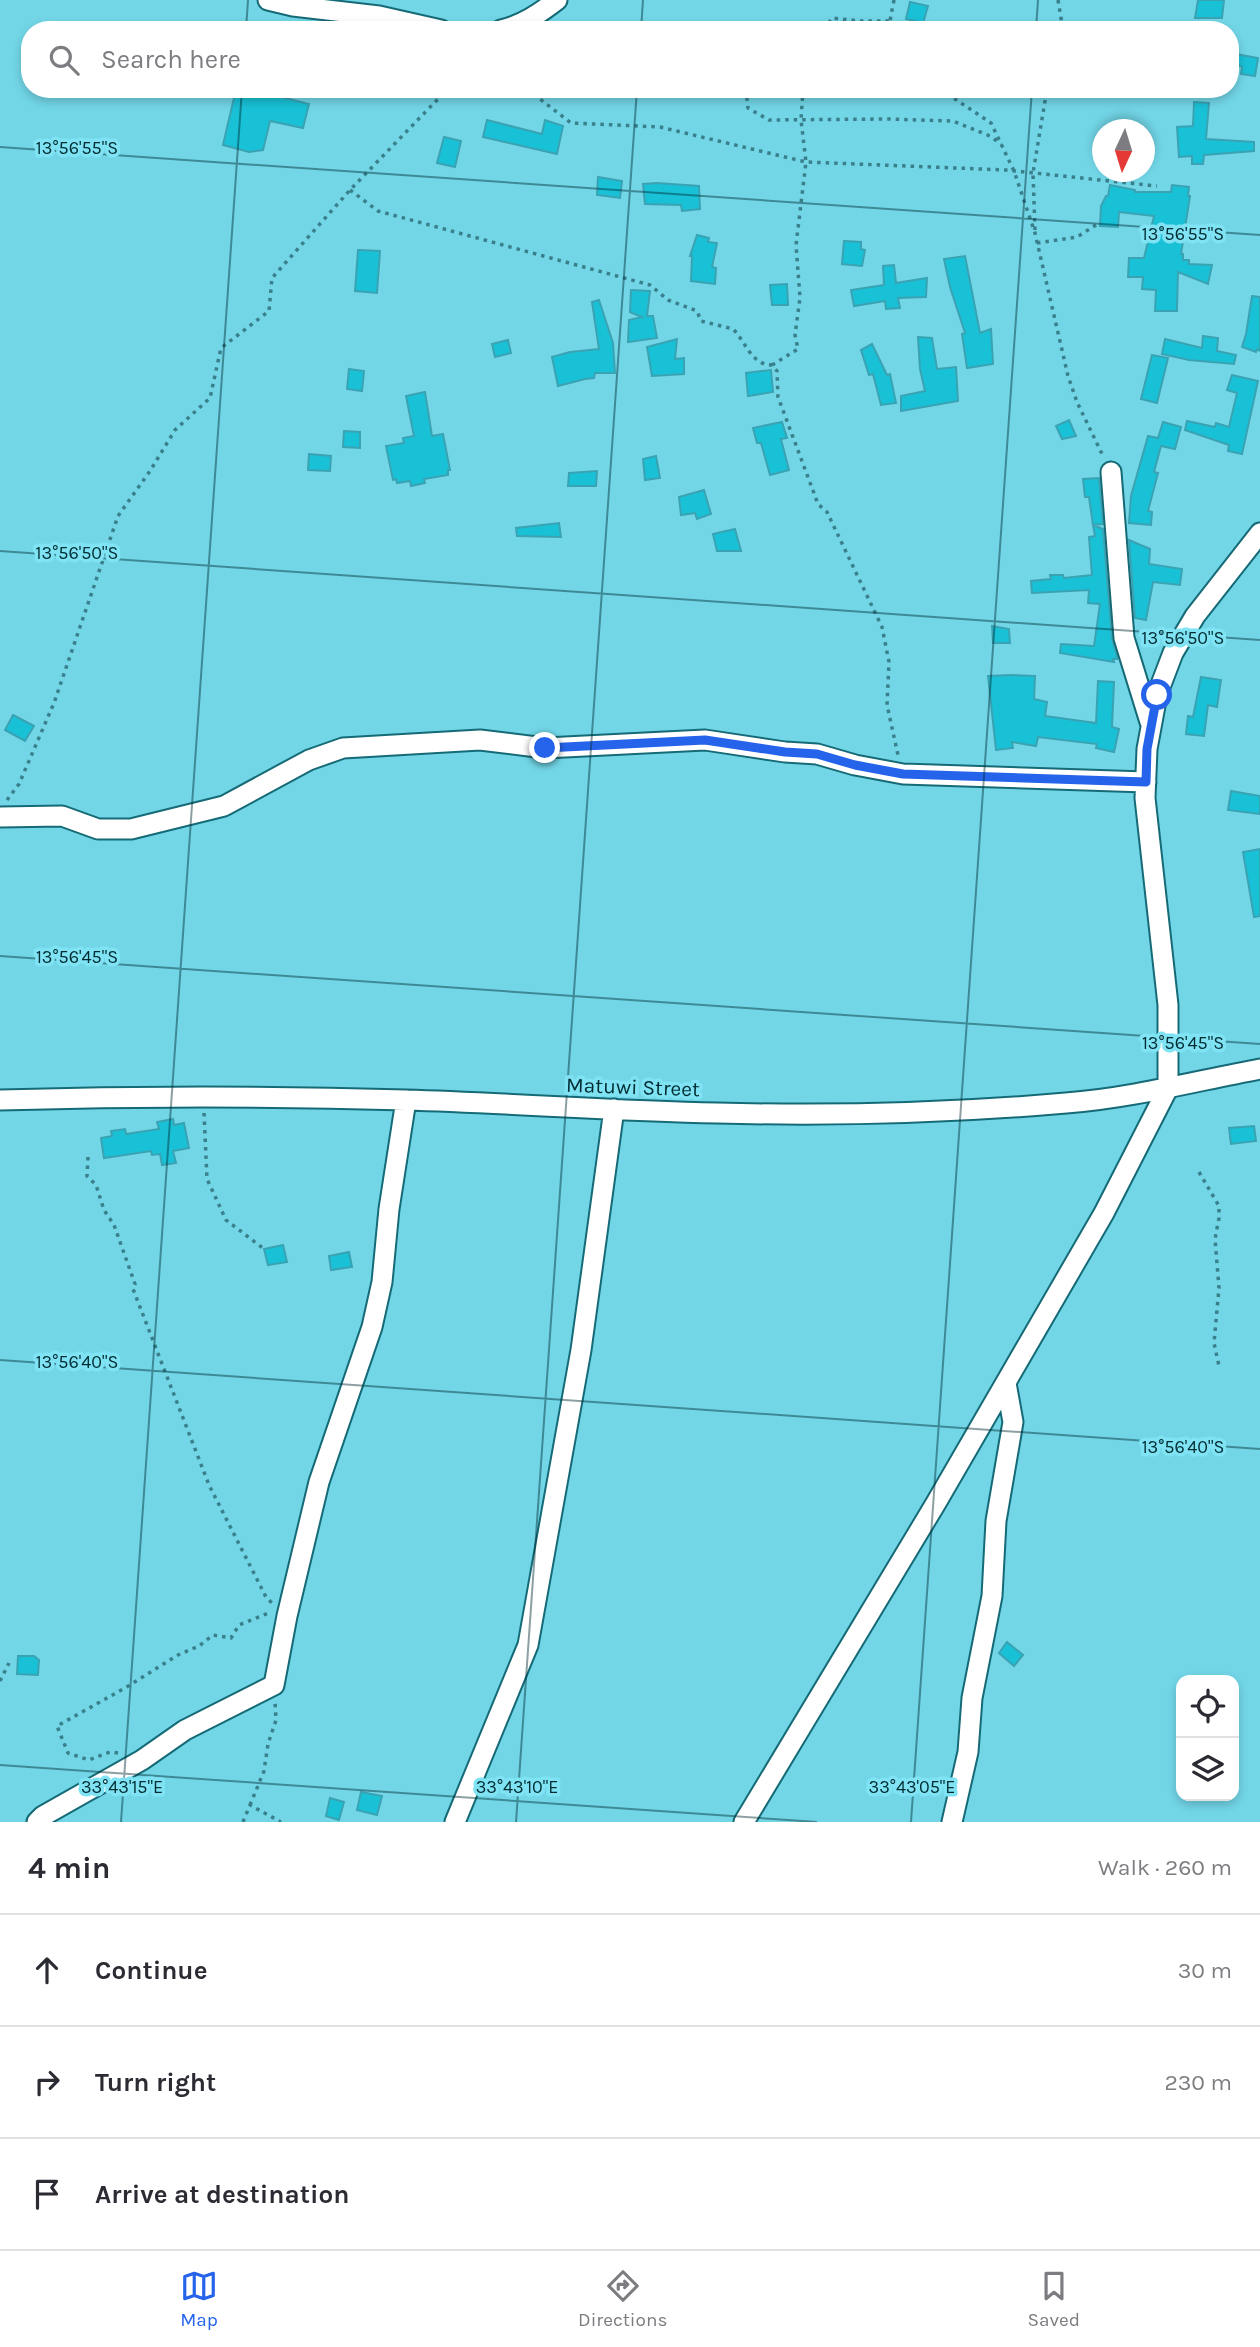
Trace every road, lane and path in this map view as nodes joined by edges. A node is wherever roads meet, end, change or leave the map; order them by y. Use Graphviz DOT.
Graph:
graph roads {
  1 [pos="268,0"];
  2 [pos="557,0"];
  3 [pos="894,0"];
  4 [pos="1058,0"];
  5 [pos="401,21"];
  6 [pos="525,21"];
  7 [pos="830,21"];
  8 [pos="860,21"];
  9 [pos="860,21"];
  10 [pos="890,21"];
  11 [pos="1062,21"];
  12 [pos="440,98"];
  13 [pos="538,98"];
  14 [pos="747,98"];
  15 [pos="803,98"];
  16 [pos="954,98"];
  17 [pos="1046,98"];
  18 [pos="802,120"];
  19 [pos="1002,145"];
  20 [pos="806,162"];
  21 [pos="1014,171"];
  22 [pos="1034,173"];
  23 [pos="1157,186"];
  24 [pos="350,190"];
  25 [pos="1096,225"];
  26 [pos="1035,233"];
  27 [pos="1037,243"];
  28 [pos="772,365"];
  29 [pos="1111,472"];
  30 [pos="1260,533"];
  31 [pos="1151,727"];
  32 [pos="903,774"];
  33 [pos="1146,782"];
  34 [pos="3,809"];
  35 [pos="1260,1069"];
  36 [pos="1168,1087"];
  37 [pos="204,1097"];
  38 [pos="0,1100"];
  39 [pos="405,1100"];
  40 [pos="614,1109"];
  41 [pos="88,1157"];
  42 [pos="1199,1171"];
  43 [pos="264,1249"];
  44 [pos="1219,1366"];
  45 [pos="1006,1383"];
  46 [pos="287,1616"];
  47 [pos="9,1663"];
  48 [pos="0,1681"];
  49 [pos="274,1685"];
  50 [pos="124,1753"];
  51 [pos="250,1805"];
  52 [pos="37,1822"];
  53 [pos="243,1822"];
  54 [pos="281,1822"];
  55 [pos="455,1822"];
  56 [pos="744,1822"];
  57 [pos="952,1822"];
  1 -- 5 [label="street"];
  2 -- 6 [label="street"];
  3 -- 10 [label="path"];
  4 -- 11 [label="path"];
  7 -- 8 [label="path"];
  9 -- 10 [label="path"];
  12 -- 24 [label="path"];
  13 -- 20 [label="path"];
  14 -- 18 [label="path"];
  15 -- 18 [label="path"];
  16 -- 19 [label="path"];
  17 -- 22 [label="path"];
  18 -- 19 [label="path"];
  18 -- 20 [label="path"];
  19 -- 21 [label="path"];
  20 -- 21 [label="path"];
  20 -- 28 [label="path"];
  21 -- 22 [label="path"];
  21 -- 26 [label="path"];
  22 -- 23 [label="path"];
  22 -- 26 [label="path"];
  24 -- 28 [label="path"];
  24 -- 34 [label="path"];
  25 -- 27 [label="path"];
  26 -- 27 [label="path"];
  27 -- 29 [label="path"];
  28 -- 32 [label="path"];
  29 -- 31 [label="street"];
  30 -- 31 [label="street"];
  31 -- 33 [label="street"];
  32 -- 33 [label="street"];
  32 -- 34 [label="street"];
  33 -- 36 [label="street"];
  35 -- 36 [label="street, Matuwi Street"];
  36 -- 40 [label="street, Matuwi Street"];
  36 -- 45 [label="street"];
  37 -- 38 [label="street, Matuwi Street"];
  37 -- 39 [label="street, Matuwi Street"];
  37 -- 43 [label="path"];
  39 -- 40 [label="street, Matuwi Street"];
  39 -- 46 [label="street"];
  40 -- 55 [label="street"];
  41 -- 46 [label="path"];
  42 -- 44 [label="path"];
  45 -- 56 [label="street"];
  45 -- 57 [label="street"];
  46 -- 49 [label="street"];
  46 -- 50 [label="path"];
  47 -- 48 [label="path"];
  49 -- 51 [label="path"];
  49 -- 52 [label="street"];
  51 -- 53 [label="path"];
  51 -- 54 [label="path"];
}
